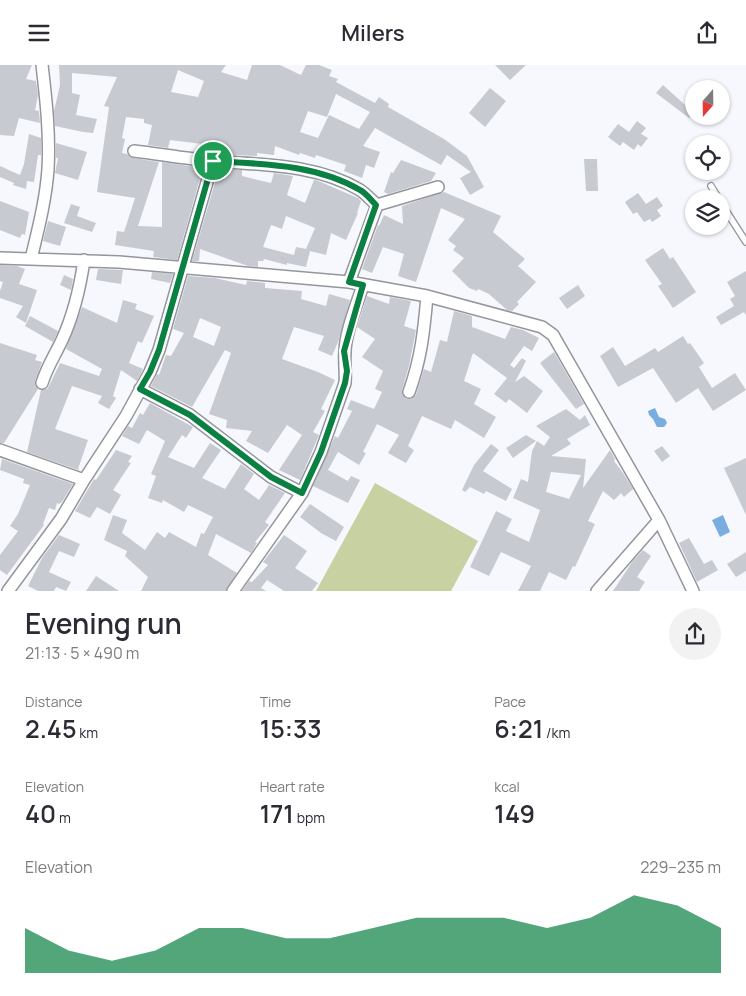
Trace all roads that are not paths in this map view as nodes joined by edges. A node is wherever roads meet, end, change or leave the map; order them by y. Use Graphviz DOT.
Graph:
graph roads {
  1 [pos="42,65"];
  2 [pos="134,151"];
  3 [pos="213,161"];
  4 [pos="710,186"];
  5 [pos="438,187"];
  6 [pos="713,190"];
  7 [pos="376,205"];
  8 [pos="730,217"];
  9 [pos="746,242"];
  10 [pos="0,258"];
  11 [pos="30,259"];
  12 [pos="84,260"];
  13 [pos="183,269"];
  14 [pos="349,282"];
  15 [pos="363,285"];
  16 [pos="427,296"];
  17 [pos="42,383"];
  18 [pos="140,389"];
  19 [pos="409,392"];
  20 [pos="0,450"];
  21 [pos="84,480"];
  22 [pos="302,493"];
  23 [pos="659,520"];
  24 [pos="8,591"];
  25 [pos="233,591"];
  26 [pos="597,591"];
  27 [pos="693,591"];
  1 -- 11 [label="street"];
  2 -- 3 [label="street"];
  3 -- 7 [label="street"];
  3 -- 13 [label="street"];
  4 -- 6 [label="lane"];
  5 -- 7 [label="street"];
  7 -- 14 [label="street"];
  8 -- 9 [label="lane"];
  10 -- 11 [label="street"];
  11 -- 12 [label="street"];
  12 -- 13 [label="street"];
  12 -- 17 [label="street"];
  13 -- 14 [label="street"];
  13 -- 18 [label="street"];
  14 -- 15 [label="street"];
  15 -- 16 [label="street"];
  15 -- 22 [label="street"];
  16 -- 19 [label="street"];
  16 -- 23 [label="street"];
  18 -- 21 [label="street"];
  18 -- 22 [label="street"];
  20 -- 21 [label="street"];
  21 -- 24 [label="street"];
  22 -- 25 [label="street"];
  23 -- 26 [label="street"];
  23 -- 27 [label="street"];
}
